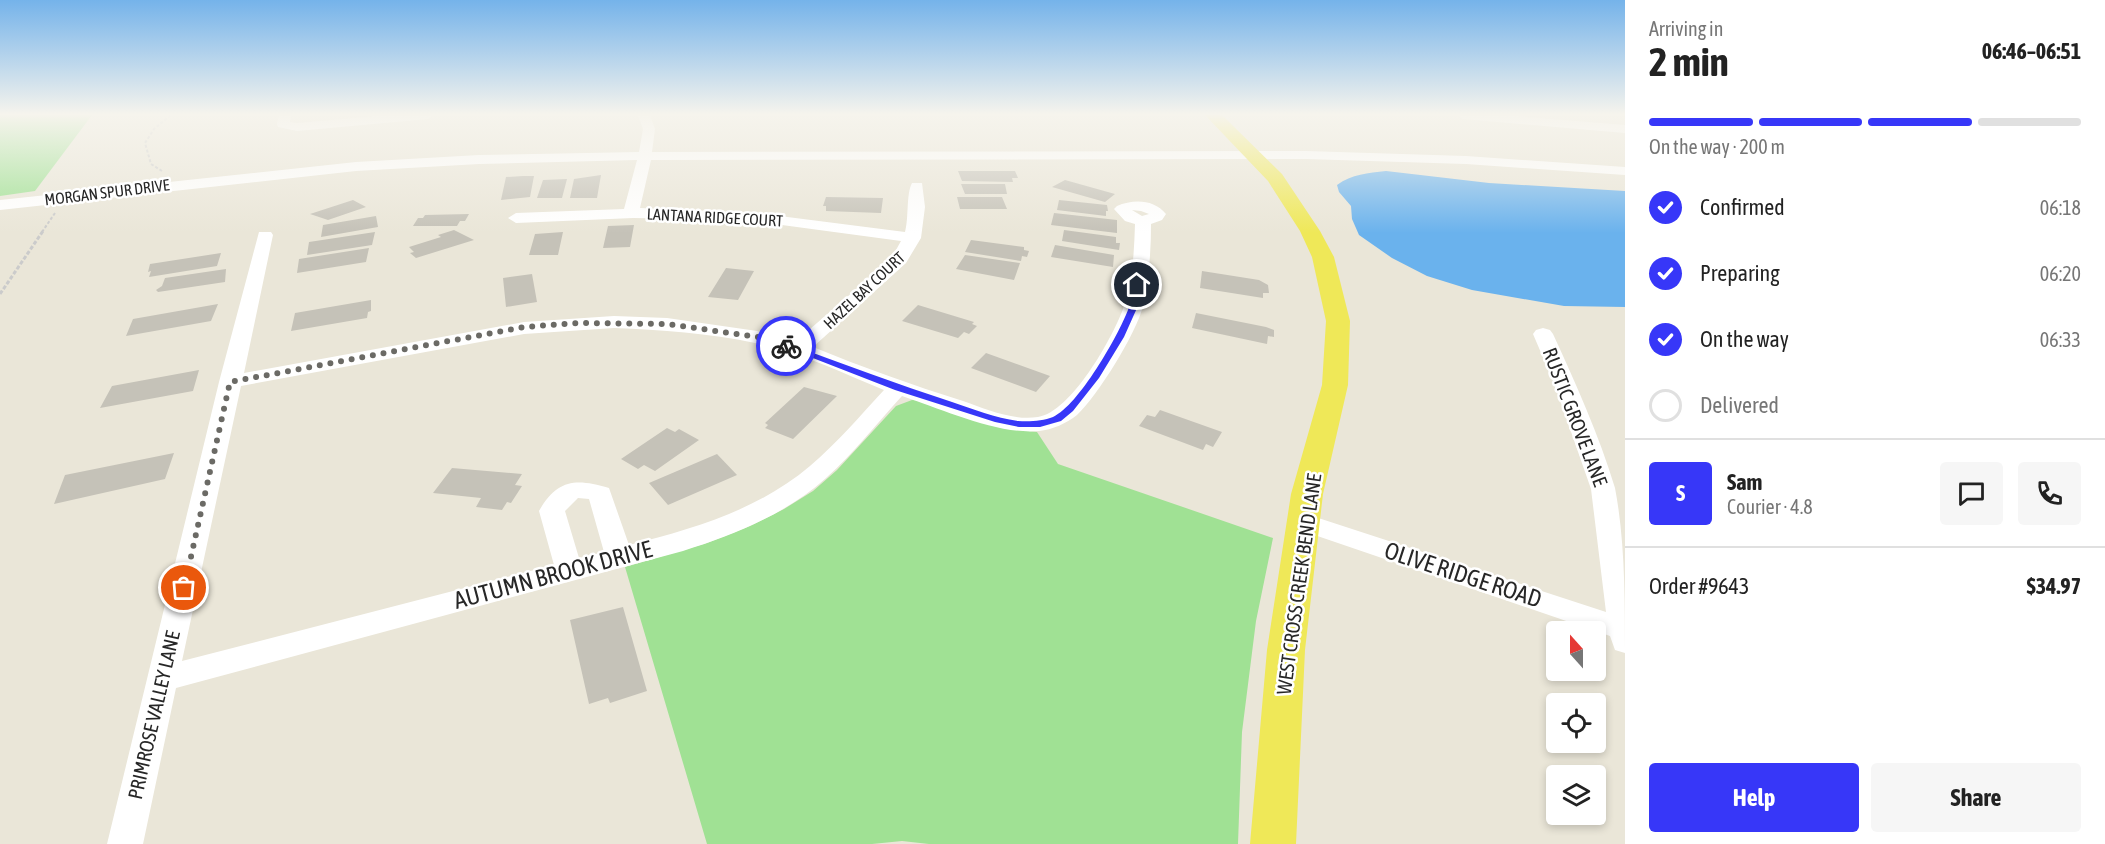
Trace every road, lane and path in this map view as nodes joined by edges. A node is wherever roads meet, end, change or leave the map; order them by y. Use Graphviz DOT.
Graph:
graph roads {
  1 [pos="148,154"];
  2 [pos="972,154"];
  3 [pos="1253,154"];
  4 [pos="1311,154"];
  5 [pos="646,156"];
  6 [pos="1625,171"];
  7 [pos="169,172"];
  8 [pos="917,186"];
  9 [pos="2,205"];
  10 [pos="60,205"];
  11 [pos="631,213"];
  12 [pos="516,218"];
  13 [pos="1143,221"];
  14 [pos="266,235"];
  15 [pos="913,238"];
  16 [pos="0,294"];
  17 [pos="1543,334"];
  18 [pos="799,349"];
  19 [pos="230,382"];
  20 [pos="898,388"];
  21 [pos="1303,522"];
  22 [pos="619,557"];
  23 [pos="569,570"];
  24 [pos="1624,636"];
  25 [pos="163,679"];
  26 [pos="125,844"];
  27 [pos="1274,844"];
  1 -- 7 [label="path"];
  2 -- 5 [label="street, MORGAN SPUR DRIVE"];
  3 -- 21 [label="main road, WEST CROSS CREEK BEND LANE"];
  4 -- 6 [label="street, MORGAN SPUR DRIVE"];
  5 -- 9 [label="street, MORGAN SPUR DRIVE"];
  5 -- 11 [label="street"];
  8 -- 15 [label="street, HAZEL BAY COURT"];
  10 -- 16 [label="path"];
  11 -- 12 [label="street, LANTANA RIDGE COURT"];
  11 -- 15 [label="street, LANTANA RIDGE COURT"];
  13 -- 20 [label="street"];
  14 -- 19 [label="street, PRIMROSE VALLEY LANE"];
  15 -- 18 [label="street, HAZEL BAY COURT"];
  17 -- 24 [label="street, RUSTIC GROVE LANE"];
  18 -- 19 [label="street"];
  18 -- 20 [label="street"];
  19 -- 25 [label="street, PRIMROSE VALLEY LANE"];
  20 -- 22 [label="street, AUTUMN BROOK DRIVE"];
  21 -- 24 [label="street, OLIVE RIDGE ROAD"];
  21 -- 27 [label="main road, WEST CROSS CREEK BEND LANE"];
  22 -- 23 [label="street, AUTUMN BROOK DRIVE"];
  22 -- 23 [label="street"];
  23 -- 25 [label="street, AUTUMN BROOK DRIVE"];
  25 -- 26 [label="street, PRIMROSE VALLEY LANE"];
}
